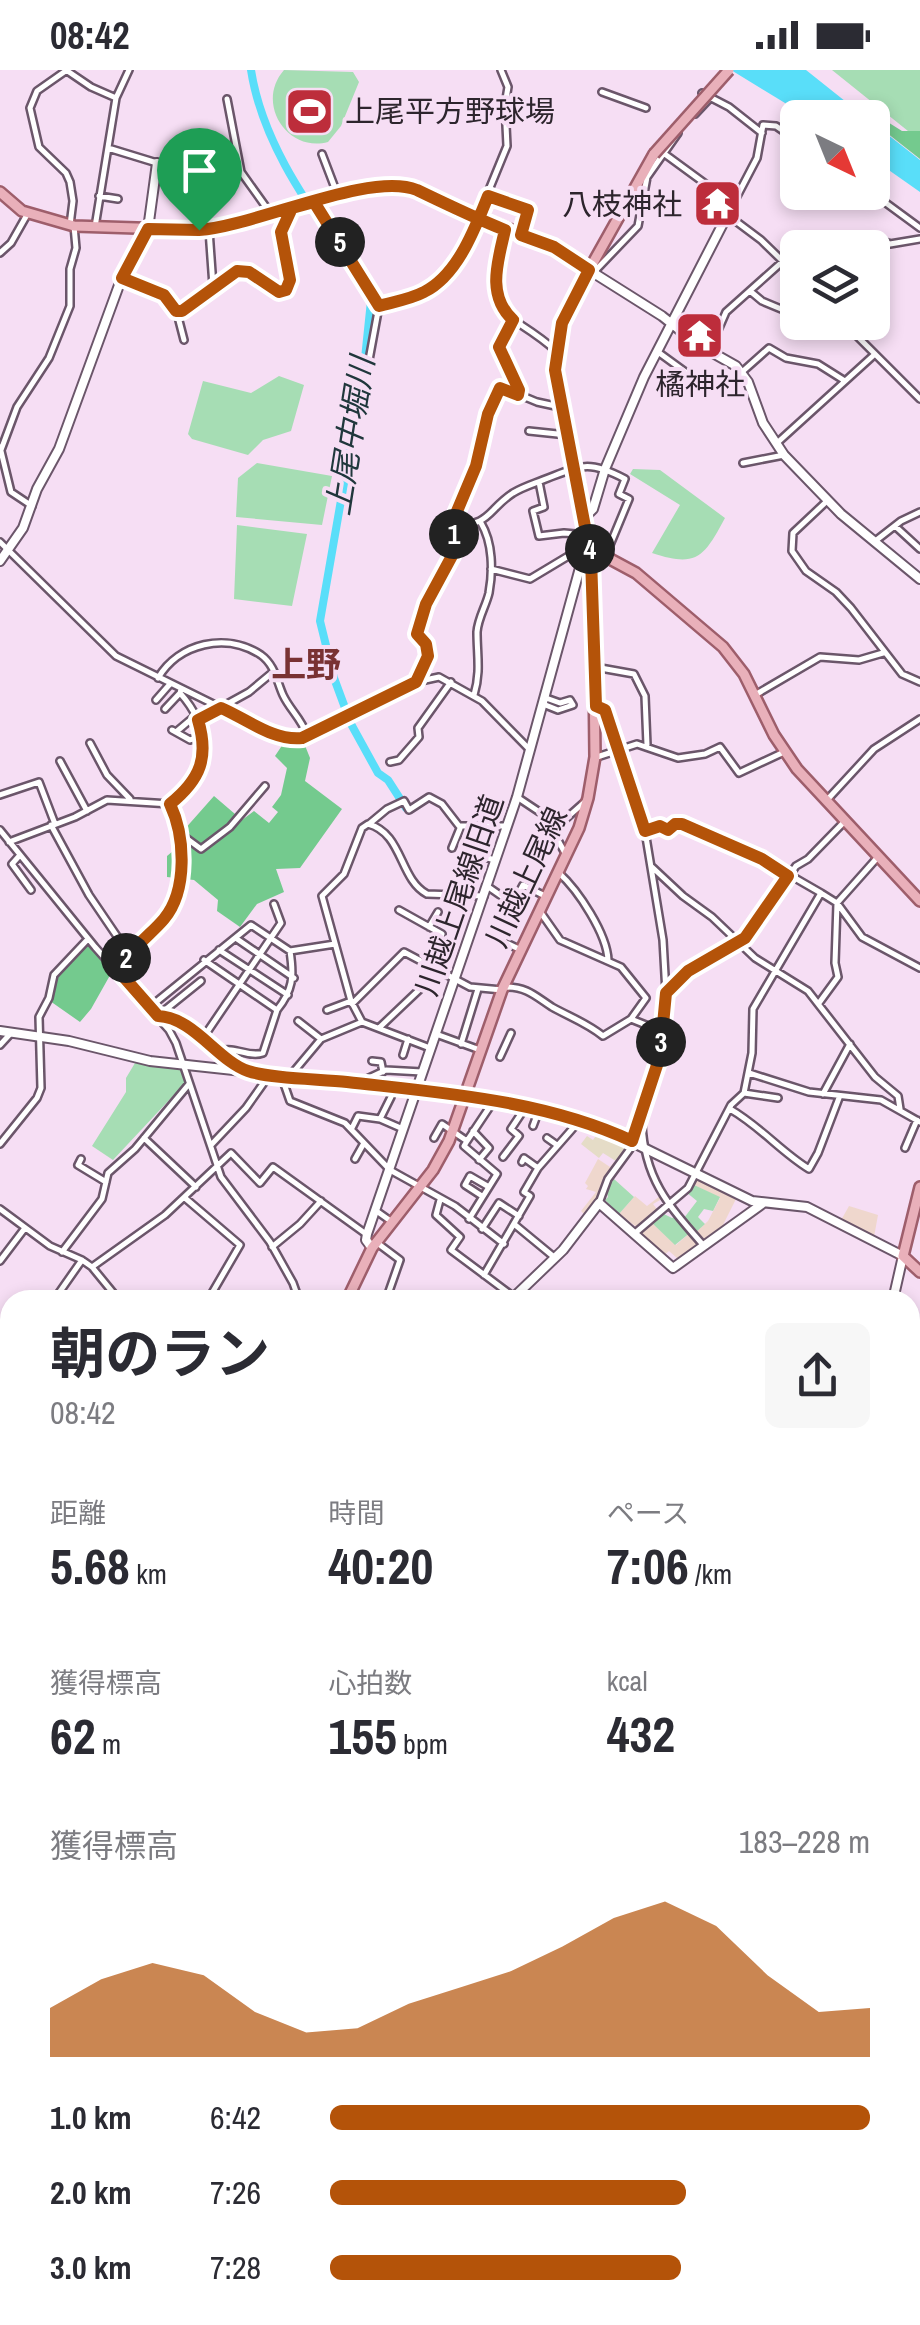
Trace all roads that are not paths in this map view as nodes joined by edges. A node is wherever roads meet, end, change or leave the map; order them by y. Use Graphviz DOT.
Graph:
graph roads {
  1 [pos="67,70"];
  2 [pos="128,70"];
  3 [pos="502,70"];
  4 [pos="729,70"];
  5 [pos="602,92"];
  6 [pos="702,93"];
  7 [pos="116,98"];
  8 [pos="710,98"];
  9 [pos="228,99"];
  10 [pos="646,108"];
  11 [pos="780,129"];
  12 [pos="762,133"];
  13 [pos="107,148"];
  14 [pos="658,153"];
  15 [pos="322,154"];
  16 [pos="157,163"];
  17 [pos="0,192"];
  18 [pos="98,196"];
  19 [pos="338,196"];
  20 [pos="488,196"];
  21 [pos="118,199"];
  22 [pos="310,203"];
  23 [pos="733,204"];
  24 [pos="890,206"];
  25 [pos="292,208"];
  26 [pos="28,213"];
  27 [pos="270,214"];
  28 [pos="728,215"];
  29 [pos="479,218"];
  30 [pos="72,226"];
  31 [pos="95,228"];
  32 [pos="920,228"];
  33 [pos="148,229"];
  34 [pos="209,230"];
  35 [pos="505,230"];
  36 [pos="521,235"];
  37 [pos="920,240"];
  38 [pos="890,244"];
  39 [pos="0,252"];
  40 [pos="780,260"];
  41 [pos="780,264"];
  42 [pos="591,271"];
  43 [pos="122,278"];
  44 [pos="213,286"];
  45 [pos="750,291"];
  46 [pos="379,306"];
  47 [pos="780,309"];
  48 [pos="176,311"];
  49 [pos="513,320"];
  50 [pos="672,326"];
  51 [pos="184,340"];
  52 [pos="861,340"];
  53 [pos="556,350"];
  54 [pos="709,351"];
  55 [pos="658,352"];
  56 [pos="875,354"];
  57 [pos="369,360"];
  58 [pos="742,372"];
  59 [pos="846,382"];
  60 [pos="702,384"];
  61 [pos="518,395"];
  62 [pos="920,399"];
  63 [pos="560,407"];
  64 [pos="529,430"];
  65 [pos="568,435"];
  66 [pos="776,444"];
  67 [pos="0,448"];
  68 [pos="784,455"];
  69 [pos="744,463"];
  70 [pos="575,466"];
  71 [pos="605,469"];
  72 [pos="539,482"];
  73 [pos="827,501"];
  74 [pos="32,506"];
  75 [pos="920,512"];
  76 [pos="585,517"];
  77 [pos="481,523"];
  78 [pos="453,526"];
  79 [pos="895,526"];
  80 [pos="587,535"];
  81 [pos="0,542"];
  82 [pos="874,542"];
  83 [pos="920,549"];
  84 [pos="9,551"];
  85 [pos="590,554"];
  86 [pos="605,557"];
  87 [pos="0,561"];
  88 [pos="490,569"];
  89 [pos="920,579"];
  90 [pos="883,652"];
  91 [pos="596,666"];
  92 [pos="273,672"];
  93 [pos="158,678"];
  94 [pos="416,682"];
  95 [pos="451,682"];
  96 [pos="920,682"];
  97 [pos="170,684"];
  98 [pos="180,691"];
  99 [pos="754,695"];
  100 [pos="474,696"];
  101 [pos="156,700"];
  102 [pos="596,706"];
  103 [pos="221,708"];
  104 [pos="165,710"];
  105 [pos="196,718"];
  106 [pos="920,720"];
  107 [pos="307,735"];
  108 [pos="202,736"];
  109 [pos="90,743"];
  110 [pos="647,744"];
  111 [pos="620,749"];
  112 [pos="530,750"];
  113 [pos="784,752"];
  114 [pos="596,756"];
  115 [pos="60,761"];
  116 [pos="390,762"];
  117 [pos="265,786"];
  118 [pos="0,795"];
  119 [pos="517,796"];
  120 [pos="588,798"];
  121 [pos="827,800"];
  122 [pos="132,801"];
  123 [pos="170,804"];
  124 [pos="86,812"];
  125 [pos="846,820"];
  126 [pos="369,824"];
  127 [pos="53,825"];
  128 [pos="461,826"];
  129 [pos="507,826"];
  130 [pos="0,830"];
  131 [pos="554,830"];
  132 [pos="645,831"];
  133 [pos="182,835"];
  134 [pos="8,842"];
  135 [pos="452,848"];
  136 [pos="473,854"];
  137 [pos="566,854"];
  138 [pos="20,855"];
  139 [pos="879,856"];
  140 [pos="495,860"];
  141 [pos="652,868"];
  142 [pos="557,872"];
  143 [pos="788,876"];
  144 [pos="31,890"];
  145 [pos="486,891"];
  146 [pos="821,892"];
  147 [pos="545,896"];
  148 [pos="920,901"];
  149 [pos="837,903"];
  150 [pos="274,904"];
  151 [pos="512,904"];
  152 [pos="538,909"];
  153 [pos="399,910"];
  154 [pos="438,912"];
  155 [pos="429,926"];
  156 [pos="269,938"];
  157 [pos="88,939"];
  158 [pos="237,939"];
  159 [pos="335,944"];
  160 [pos="737,944"];
  161 [pos="519,949"];
  162 [pos="220,950"];
  163 [pos="290,951"];
  164 [pos="259,953"];
  165 [pos="128,954"];
  166 [pos="204,960"];
  167 [pos="608,960"];
  168 [pos="426,964"];
  169 [pos="920,968"];
  170 [pos="249,969"];
  171 [pos="775,971"];
  172 [pos="438,972"];
  173 [pos="122,975"];
  174 [pos="294,978"];
  175 [pos="454,980"];
  176 [pos="201,981"];
  177 [pos="240,984"];
  178 [pos="502,988"];
  179 [pos="478,989"];
  180 [pos="666,993"];
  181 [pos="288,995"];
  182 [pos="352,1002"];
  183 [pos="819,1003"];
  184 [pos="150,1007"];
  185 [pos="277,1010"];
  186 [pos="327,1010"];
  187 [pos="158,1016"];
  188 [pos="631,1019"];
  189 [pos="298,1021"];
  190 [pos="362,1022"];
  191 [pos="380,1027"];
  192 [pos="0,1031"];
  193 [pos="661,1031"];
  194 [pos="11,1033"];
  195 [pos="511,1033"];
  196 [pos="435,1034"];
  197 [pos="37,1036"];
  198 [pos="203,1038"];
  199 [pos="408,1038"];
  200 [pos="321,1039"];
  201 [pos="461,1044"];
  202 [pos="850,1044"];
  203 [pos="0,1045"];
  204 [pos="430,1048"];
  205 [pos="480,1050"];
  206 [pos="220,1051"];
  207 [pos="402,1055"];
  208 [pos="500,1058"];
  209 [pos="372,1061"];
  210 [pos="183,1064"];
  211 [pos="246,1071"];
  212 [pos="383,1072"];
  213 [pos="422,1072"];
  214 [pos="749,1072"];
  215 [pos="270,1074"];
  216 [pos="286,1076"];
  217 [pos="777,1081"];
  218 [pos="189,1084"];
  219 [pos="358,1084"];
  220 [pos="416,1090"];
  221 [pos="744,1093"];
  222 [pos="822,1094"];
  223 [pos="390,1096"];
  224 [pos="464,1098"];
  225 [pos="838,1098"];
  226 [pos="493,1102"];
  227 [pos="526,1108"];
  228 [pos="730,1108"];
  229 [pos="900,1109"];
  230 [pos="540,1110"];
  231 [pos="642,1118"];
  232 [pos="380,1119"];
  233 [pos="582,1119"];
  234 [pos="918,1121"];
  235 [pos="533,1126"];
  236 [pos="352,1128"];
  237 [pos="403,1129"];
  238 [pos="453,1132"];
  239 [pos="473,1132"];
  240 [pos="143,1138"];
  241 [pos="434,1138"];
  242 [pos="547,1138"];
  243 [pos="467,1141"];
  244 [pos="632,1141"];
  245 [pos="364,1143"];
  246 [pos="0,1144"];
  247 [pos="212,1144"];
  248 [pos="557,1146"];
  249 [pos="642,1146"];
  250 [pos="905,1148"];
  251 [pos="372,1152"];
  252 [pos="502,1157"];
  253 [pos="81,1158"];
  254 [pos="364,1159"];
  255 [pos="355,1160"];
  256 [pos="479,1160"];
  257 [pos="522,1162"];
  258 [pos="218,1166"];
  259 [pos="538,1168"];
  260 [pos="390,1170"];
  261 [pos="697,1173"];
  262 [pos="106,1182"];
  263 [pos="196,1187"];
  264 [pos="489,1187"];
  265 [pos="920,1187"];
  266 [pos="420,1188"];
  267 [pos="483,1197"];
  268 [pos="185,1198"];
  269 [pos="440,1200"];
  270 [pos="321,1201"];
  271 [pos="599,1204"];
  272 [pos="762,1204"];
  273 [pos="670,1206"];
  274 [pos="0,1210"];
  275 [pos="376,1210"];
  276 [pos="520,1216"];
  277 [pos="468,1219"];
  278 [pos="392,1222"];
  279 [pos="514,1224"];
  280 [pos="25,1228"];
  281 [pos="482,1230"];
  282 [pos="367,1234"];
  283 [pos="634,1234"];
  284 [pos="504,1244"];
  285 [pos="374,1245"];
  286 [pos="704,1246"];
  287 [pos="272,1247"];
  288 [pos="62,1252"];
  289 [pos="904,1256"];
  290 [pos="555,1258"];
  291 [pos="82,1260"];
  292 [pos="0,1261"];
  293 [pos="92,1267"];
  294 [pos="920,1272"];
  295 [pos="484,1275"];
  296 [pos="61,1290"];
  297 [pos="111,1290"];
  298 [pos="214,1290"];
  299 [pos="295,1290"];
  300 [pos="352,1290"];
  301 [pos="390,1290"];
  302 [pos="502,1290"];
  303 [pos="521,1290"];
  304 [pos="896,1290"];
  1 -- 7 [label="street"];
  1 -- 30 [label="street"];
  2 -- 7 [label="street"];
  3 -- 20 [label="street"];
  4 -- 14 [label="main road, 川越上尾線, bridge"];
  5 -- 10 [label="street"];
  6 -- 8 [label="street"];
  7 -- 13 [label="street"];
  8 -- 12 [label="street"];
  8 -- 14 [label="street"];
  9 -- 27 [label="street"];
  11 -- 12 [label="street"];
  12 -- 23 [label="street"];
  13 -- 16 [label="street"];
  13 -- 18 [label="street"];
  14 -- 23 [label="street"];
  14 -- 42 [label="main road, 川越上尾線"];
  14 -- 42 [label="street"];
  15 -- 19 [label="street"];
  16 -- 33 [label="street"];
  17 -- 26 [label="main road"];
  18 -- 21 [label="street"];
  18 -- 31 [label="street"];
  19 -- 22 [label="main road"];
  19 -- 29 [label="main road"];
  20 -- 29 [label="street"];
  20 -- 36 [label="street"];
  22 -- 25 [label="main road"];
  22 -- 46 [label="street"];
  23 -- 28 [label="street"];
  24 -- 32 [label="street"];
  25 -- 27 [label="main road"];
  25 -- 44 [label="street"];
  26 -- 30 [label="main road"];
  26 -- 39 [label="street"];
  27 -- 34 [label="main road"];
  28 -- 40 [label="street"];
  28 -- 50 [label="street"];
  29 -- 35 [label="main road"];
  29 -- 46 [label="street"];
  30 -- 31 [label="main road"];
  30 -- 67 [label="street"];
  31 -- 33 [label="main road"];
  33 -- 34 [label="main road"];
  33 -- 43 [label="street"];
  34 -- 44 [label="street"];
  35 -- 36 [label="main road"];
  35 -- 49 [label="street"];
  36 -- 42 [label="main road"];
  37 -- 38 [label="street"];
  41 -- 45 [label="street"];
  42 -- 50 [label="street"];
  42 -- 53 [label="main road, 川越上尾線"];
  43 -- 48 [label="street"];
  43 -- 74 [label="street"];
  44 -- 48 [label="street"];
  45 -- 47 [label="street"];
  45 -- 54 [label="street"];
  46 -- 57 [label="street"];
  48 -- 51 [label="street"];
  49 -- 53 [label="street"];
  49 -- 61 [label="street"];
  50 -- 54 [label="street"];
  50 -- 55 [label="street"];
  52 -- 56 [label="street"];
  53 -- 63 [label="main road, 川越上尾線"];
  54 -- 58 [label="street"];
  55 -- 60 [label="street"];
  55 -- 71 [label="street"];
  56 -- 59 [label="street"];
  56 -- 62 [label="street"];
  58 -- 59 [label="street"];
  58 -- 66 [label="street"];
  59 -- 66 [label="street"];
  61 -- 63 [label="street"];
  61 -- 78 [label="street"];
  63 -- 65 [label="main road, 川越上尾線"];
  64 -- 65 [label="street"];
  65 -- 70 [label="main road, 川越上尾線"];
  66 -- 68 [label="street"];
  67 -- 74 [label="street"];
  68 -- 69 [label="street"];
  68 -- 73 [label="street"];
  70 -- 71 [label="street"];
  70 -- 72 [label="street"];
  70 -- 76 [label="main road, 川越上尾線"];
  71 -- 76 [label="street"];
  71 -- 86 [label="street"];
  72 -- 77 [label="street"];
  72 -- 80 [label="street"];
  73 -- 82 [label="street"];
  73 -- 90 [label="street"];
  74 -- 84 [label="street"];
  75 -- 79 [label="street"];
  76 -- 80 [label="main road, 川越上尾線"];
  77 -- 78 [label="street"];
  77 -- 88 [label="street"];
  78 -- 94 [label="street"];
  79 -- 82 [label="street"];
  79 -- 83 [label="street"];
  80 -- 85 [label="main road, 川越上尾線"];
  81 -- 84 [label="street"];
  82 -- 89 [label="street"];
  84 -- 87 [label="street"];
  84 -- 93 [label="street"];
  85 -- 86 [label="main road"];
  85 -- 88 [label="street"];
  85 -- 91 [label="main road, 川越上尾線"];
  85 -- 112 [label="street, 川越上尾線旧道"];
  86 -- 99 [label="main road"];
  88 -- 100 [label="street"];
  90 -- 96 [label="street"];
  90 -- 99 [label="street"];
  91 -- 102 [label="main road, 川越上尾線"];
  91 -- 110 [label="street"];
  92 -- 93 [label="street"];
  92 -- 103 [label="street"];
  92 -- 107 [label="street"];
  93 -- 97 [label="street"];
  94 -- 95 [label="street"];
  94 -- 107 [label="street"];
  95 -- 100 [label="street"];
  95 -- 116 [label="street"];
  97 -- 98 [label="street"];
  97 -- 101 [label="street"];
  98 -- 103 [label="street"];
  98 -- 104 [label="street"];
  98 -- 105 [label="street"];
  99 -- 113 [label="main road"];
  100 -- 112 [label="street"];
  102 -- 111 [label="street"];
  102 -- 114 [label="main road, 川越上尾線"];
  103 -- 105 [label="street"];
  103 -- 107 [label="street"];
  105 -- 108 [label="street"];
  105 -- 108 [label="street"];
  106 -- 121 [label="street"];
  108 -- 123 [label="street"];
  109 -- 122 [label="street"];
  110 -- 111 [label="street"];
  110 -- 113 [label="street"];
  111 -- 114 [label="street"];
  111 -- 132 [label="street"];
  112 -- 119 [label="street, 川越上尾線旧道"];
  113 -- 121 [label="main road"];
  114 -- 120 [label="main road, 川越上尾線"];
  115 -- 124 [label="street"];
  117 -- 133 [label="street"];
  118 -- 127 [label="street"];
  119 -- 129 [label="street, 川越上尾線旧道"];
  119 -- 131 [label="street"];
  120 -- 131 [label="street"];
  120 -- 137 [label="main road, 川越上尾線"];
  121 -- 125 [label="main road"];
  122 -- 123 [label="street"];
  122 -- 124 [label="street"];
  123 -- 133 [label="street"];
  124 -- 127 [label="street"];
  125 -- 139 [label="main road"];
  125 -- 143 [label="street"];
  126 -- 128 [label="street"];
  126 -- 145 [label="street"];
  126 -- 159 [label="street"];
  127 -- 134 [label="street"];
  127 -- 165 [label="street"];
  128 -- 129 [label="street"];
  128 -- 135 [label="street"];
  129 -- 140 [label="street, 川越上尾線旧道"];
  130 -- 134 [label="street"];
  131 -- 137 [label="street"];
  132 -- 141 [label="street"];
  132 -- 143 [label="street"];
  133 -- 165 [label="street"];
  134 -- 138 [label="street"];
  136 -- 140 [label="street"];
  137 -- 142 [label="main road, 川越上尾線"];
  138 -- 144 [label="street"];
  138 -- 157 [label="street"];
  139 -- 148 [label="main road"];
  139 -- 149 [label="street"];
  140 -- 145 [label="street, 川越上尾線旧道"];
  141 -- 160 [label="street"];
  141 -- 180 [label="street"];
  142 -- 147 [label="main road, 川越上尾線"];
  142 -- 167 [label="street"];
  143 -- 146 [label="street"];
  143 -- 160 [label="street"];
  145 -- 151 [label="street"];
  145 -- 175 [label="street, 川越上尾線旧道"];
  146 -- 149 [label="street"];
  146 -- 171 [label="street"];
  147 -- 151 [label="street"];
  147 -- 152 [label="main road, 川越上尾線"];
  149 -- 169 [label="street"];
  149 -- 183 [label="street"];
  150 -- 156 [label="street"];
  151 -- 161 [label="street"];
  152 -- 161 [label="main road, 川越上尾線"];
  152 -- 167 [label="street"];
  153 -- 155 [label="street"];
  154 -- 155 [label="street"];
  155 -- 168 [label="street"];
  156 -- 158 [label="street"];
  156 -- 163 [label="street"];
  156 -- 164 [label="street"];
  157 -- 173 [label="street"];
  157 -- 197 [label="street"];
  158 -- 162 [label="street"];
  158 -- 164 [label="street"];
  159 -- 163 [label="street"];
  159 -- 182 [label="street"];
  160 -- 171 [label="street"];
  160 -- 180 [label="street"];
  161 -- 178 [label="main road, 川越上尾線"];
  162 -- 166 [label="street"];
  162 -- 170 [label="street"];
  163 -- 174 [label="street"];
  164 -- 170 [label="street"];
  164 -- 174 [label="street"];
  165 -- 173 [label="street"];
  166 -- 177 [label="street"];
  166 -- 184 [label="street"];
  167 -- 188 [label="street"];
  168 -- 172 [label="street"];
  168 -- 182 [label="street"];
  170 -- 177 [label="street"];
  170 -- 181 [label="street"];
  171 -- 183 [label="street"];
  171 -- 214 [label="street"];
  172 -- 175 [label="street"];
  172 -- 191 [label="street"];
  173 -- 184 [label="street"];
  174 -- 181 [label="street"];
  175 -- 179 [label="street"];
  175 -- 196 [label="street, 川越上尾線旧道"];
  176 -- 187 [label="street"];
  177 -- 185 [label="street"];
  177 -- 198 [label="street"];
  178 -- 179 [label="street"];
  178 -- 188 [label="street"];
  178 -- 205 [label="main road, 川越上尾線"];
  179 -- 201 [label="street"];
  180 -- 193 [label="street"];
  181 -- 185 [label="street"];
  182 -- 186 [label="street"];
  182 -- 190 [label="street"];
  183 -- 202 [label="street"];
  184 -- 187 [label="street"];
  185 -- 206 [label="street"];
  187 -- 198 [label="street"];
  187 -- 210 [label="street"];
  188 -- 193 [label="street"];
  189 -- 200 [label="street"];
  190 -- 191 [label="street"];
  190 -- 200 [label="street"];
  191 -- 199 [label="street"];
  192 -- 194 [label="street"];
  193 -- 231 [label="street"];
  194 -- 197 [label="street"];
  194 -- 203 [label="street"];
  195 -- 208 [label="street"];
  196 -- 201 [label="street"];
  196 -- 204 [label="street, 川越上尾線旧道"];
  197 -- 210 [label="street"];
  197 -- 246 [label="street"];
  198 -- 206 [label="street"];
  199 -- 204 [label="street"];
  199 -- 207 [label="street"];
  200 -- 216 [label="street"];
  201 -- 205 [label="street"];
  202 -- 222 [label="street"];
  202 -- 229 [label="street"];
  204 -- 213 [label="street, 川越上尾線旧道"];
  205 -- 224 [label="main road, 川越上尾線"];
  206 -- 211 [label="street"];
  209 -- 212 [label="street"];
  210 -- 211 [label="street"];
  210 -- 218 [label="street"];
  211 -- 215 [label="street"];
  212 -- 213 [label="street"];
  212 -- 219 [label="street"];
  213 -- 220 [label="street, 川越上尾線旧道"];
  214 -- 217 [label="street"];
  214 -- 221 [label="street"];
  215 -- 216 [label="street"];
  215 -- 247 [label="street"];
  216 -- 219 [label="street"];
  216 -- 236 [label="street"];
  217 -- 221 [label="street"];
  217 -- 222 [label="street"];
  218 -- 240 [label="street"];
  218 -- 247 [label="street"];
  219 -- 220 [label="street"];
  220 -- 224 [label="street"];
  220 -- 237 [label="street, 川越上尾線旧道"];
  221 -- 228 [label="street"];
  222 -- 225 [label="street"];
  223 -- 232 [label="street"];
  224 -- 226 [label="street"];
  224 -- 238 [label="main road, 川越上尾線"];
  225 -- 228 [label="street"];
  225 -- 229 [label="street"];
  226 -- 227 [label="street"];
  226 -- 239 [label="street"];
  227 -- 230 [label="street"];
  227 -- 252 [label="street"];
  228 -- 261 [label="street"];
  229 -- 234 [label="street"];
  230 -- 233 [label="street"];
  230 -- 235 [label="street"];
  231 -- 244 [label="street"];
  231 -- 249 [label="street"];
  232 -- 236 [label="street"];
  232 -- 237 [label="street"];
  233 -- 244 [label="street"];
  233 -- 248 [label="street"];
  234 -- 250 [label="street"];
  236 -- 245 [label="street"];
  237 -- 260 [label="street, 川越上尾線旧道"];
  238 -- 241 [label="street"];
  238 -- 243 [label="street"];
  238 -- 266 [label="main road, 川越上尾線"];
  239 -- 243 [label="street"];
  239 -- 256 [label="street"];
  240 -- 262 [label="street"];
  240 -- 263 [label="street"];
  242 -- 248 [label="street"];
  243 -- 256 [label="street"];
  244 -- 249 [label="street"];
  244 -- 271 [label="street"];
  245 -- 251 [label="street"];
  245 -- 255 [label="street"];
  247 -- 258 [label="street"];
  248 -- 259 [label="street"];
  249 -- 261 [label="street"];
  249 -- 273 [label="street"];
  251 -- 254 [label="street"];
  251 -- 260 [label="street"];
  253 -- 262 [label="street"];
  256 -- 264 [label="street"];
  257 -- 259 [label="street"];
  258 -- 263 [label="street"];
  258 -- 270 [label="street"];
  258 -- 287 [label="street"];
  259 -- 276 [label="street"];
  260 -- 266 [label="street"];
  260 -- 275 [label="street, 川越上尾線旧道"];
  261 -- 272 [label="street"];
  261 -- 273 [label="street"];
  262 -- 288 [label="street"];
  263 -- 268 [label="street"];
  264 -- 267 [label="street"];
  264 -- 267 [label="street"];
  265 -- 289 [label="main road"];
  266 -- 269 [label="street"];
  266 -- 278 [label="main road, 川越上尾線"];
  267 -- 277 [label="street"];
  268 -- 293 [label="street"];
  268 -- 298 [label="street"];
  269 -- 277 [label="street"];
  269 -- 295 [label="street"];
  270 -- 282 [label="street"];
  270 -- 287 [label="street"];
  271 -- 283 [label="street"];
  271 -- 290 [label="street"];
  272 -- 286 [label="street"];
  272 -- 289 [label="street"];
  273 -- 283 [label="street"];
  273 -- 286 [label="street"];
  274 -- 280 [label="street"];
  275 -- 278 [label="street"];
  275 -- 282 [label="street, 川越上尾線旧道"];
  276 -- 279 [label="street"];
  276 -- 281 [label="street"];
  277 -- 281 [label="street"];
  278 -- 285 [label="main road, 川越上尾線"];
  279 -- 284 [label="street"];
  279 -- 290 [label="street"];
  280 -- 288 [label="street"];
  280 -- 292 [label="street"];
  281 -- 284 [label="street"];
  282 -- 285 [label="street"];
  283 -- 286 [label="street"];
  284 -- 295 [label="street"];
  285 -- 300 [label="main road, 川越上尾線"];
  285 -- 301 [label="street"];
  287 -- 299 [label="street"];
  288 -- 291 [label="street"];
  289 -- 294 [label="main road"];
  289 -- 304 [label="street"];
  290 -- 303 [label="street"];
  291 -- 293 [label="street"];
  291 -- 296 [label="street"];
  293 -- 297 [label="street"];
  295 -- 302 [label="street"];
}
